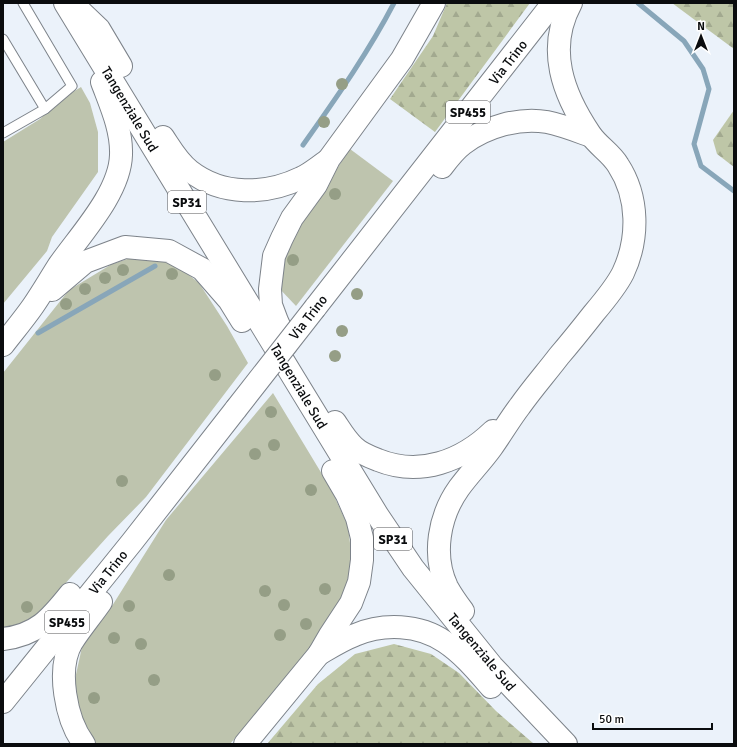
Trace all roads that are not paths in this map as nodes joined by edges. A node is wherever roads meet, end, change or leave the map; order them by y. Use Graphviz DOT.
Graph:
graph roads {
  1 [pos="23,3"];
  2 [pos="65,3"];
  3 [pos="72,3"];
  4 [pos="434,3"];
  5 [pos="558,4"];
  6 [pos="86,38"];
  7 [pos="3,39"];
  8 [pos="45,109"];
  9 [pos="3,133"];
  10 [pos="591,136"];
  11 [pos="329,159"];
  12 [pos="385,218"];
  13 [pos="33,306"];
  14 [pos="3,345"];
  15 [pos="287,367"];
  16 [pos="308,402"];
  17 [pos="520,405"];
  18 [pos="132,542"];
  19 [pos="3,639"];
  20 [pos="319,654"];
  21 [pos="492,666"];
  22 [pos="3,702"];
  23 [pos="526,703"];
  24 [pos="84,744"];
  25 [pos="245,744"];
  26 [pos="566,744"];
  1 -- 8 [label="lane"];
  2 -- 6 [label="main road, Tangenziale Sud / SP31"];
  3 -- 11 [label="main road"];
  4 -- 11 [label="main road"];
  5 -- 10 [label="main road"];
  5 -- 12 [label="main road, Via Trino / SP455"];
  6 -- 13 [label="main road"];
  6 -- 15 [label="main road, Tangenziale Sud / SP31"];
  7 -- 8 [label="lane"];
  8 -- 9 [label="lane"];
  10 -- 12 [label="main road"];
  10 -- 17 [label="main road"];
  11 -- 15 [label="main road"];
  12 -- 18 [label="main road, Via Trino / SP455, bridge"];
  13 -- 14 [label="main road"];
  13 -- 15 [label="main road"];
  15 -- 16 [label="main road, Tangenziale Sud / SP31"];
  16 -- 17 [label="main road"];
  16 -- 20 [label="main road"];
  16 -- 21 [label="main road, Tangenziale Sud / SP31"];
  17 -- 21 [label="main road"];
  18 -- 19 [label="main road"];
  18 -- 22 [label="main road, Via Trino / SP455"];
  18 -- 24 [label="main road"];
  20 -- 23 [label="main road"];
  20 -- 25 [label="main road"];
  21 -- 23 [label="main road, Tangenziale Sud / SP31"];
  23 -- 26 [label="main road, Tangenziale Sud / SP31"];
}
